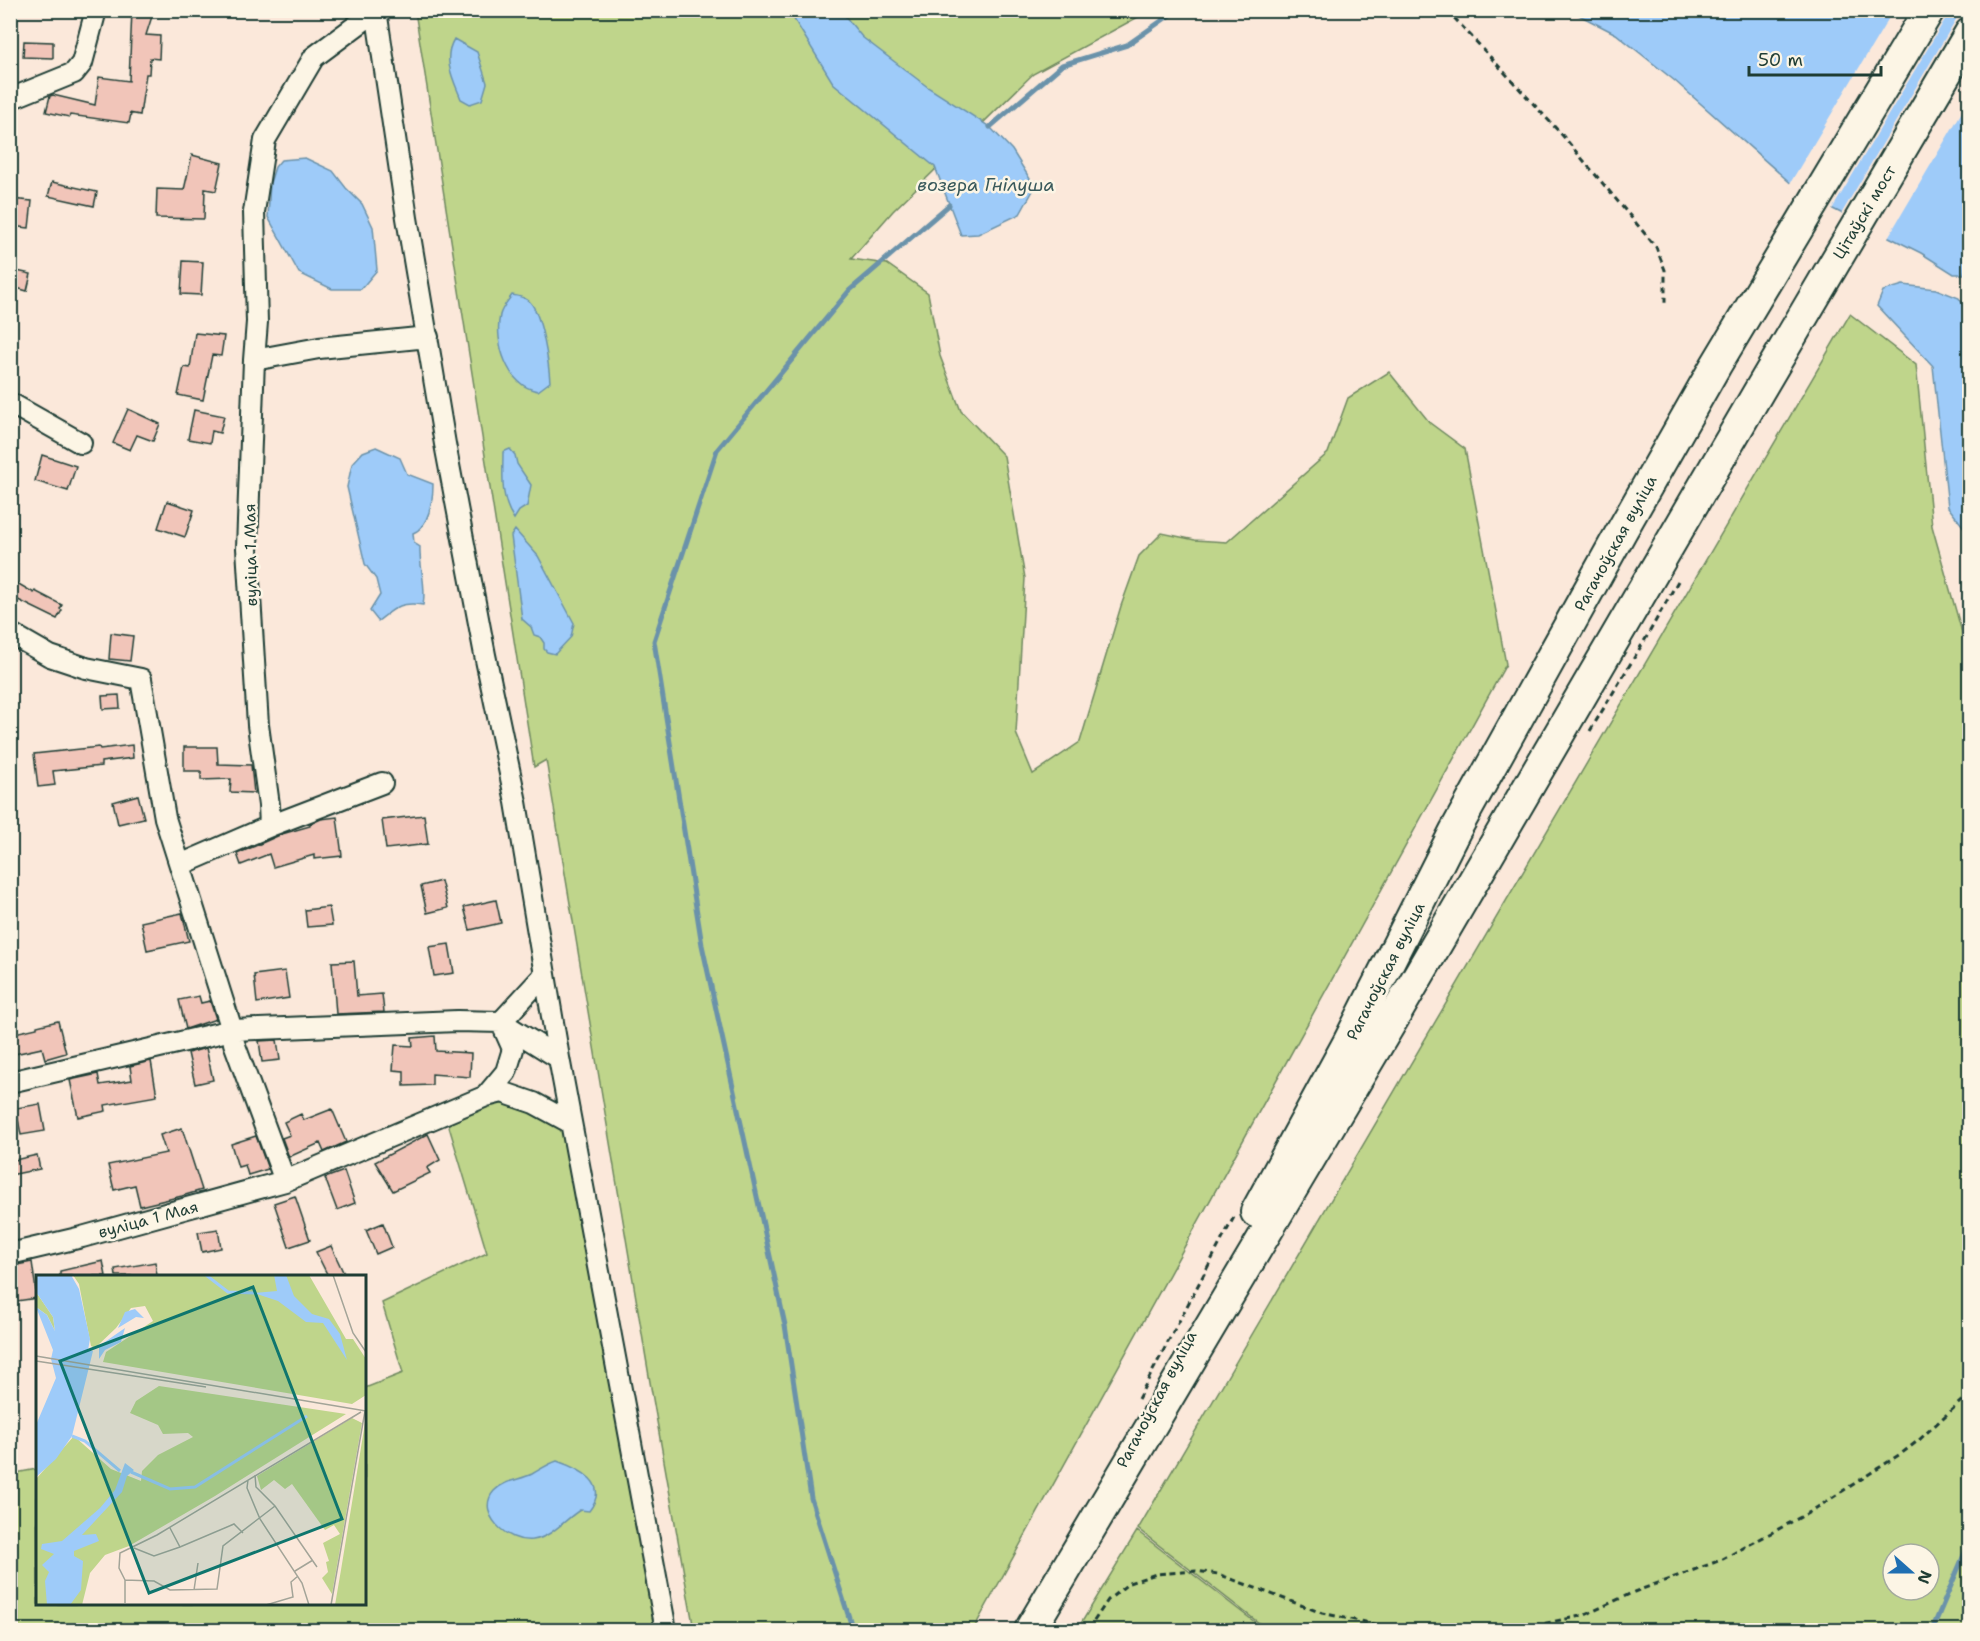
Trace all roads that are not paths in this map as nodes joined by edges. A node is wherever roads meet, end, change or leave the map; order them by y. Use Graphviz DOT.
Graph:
graph roads {
  1 [pos="96,10"];
  2 [pos="1929,10"];
  3 [pos="376,11"];
  4 [pos="1970,33"];
  5 [pos="10,99"];
  6 [pos="428,337"];
  7 [pos="254,360"];
  8 [pos="1758,391"];
  9 [pos="10,404"];
  10 [pos="81,443"];
  11 [pos="10,633"];
  12 [pos="382,783"];
  13 [pos="270,826"];
  14 [pos="180,865"];
  15 [pos="545,974"];
  16 [pos="501,1022"];
  17 [pos="232,1030"];
  18 [pos="559,1058"];
  19 [pos="10,1082"];
  20 [pos="486,1096"];
  21 [pos="571,1123"];
  22 [pos="285,1181"];
  23 [pos="10,1254"];
  24 [pos="1059,1580"];
  25 [pos="666,1630"];
  26 [pos="1030,1630"];
  1 -- 5 [label="street"];
  2 -- 24 [label="main road, Рагачоўская вуліца"];
  3 -- 6 [label="street"];
  3 -- 7 [label="street, вуліца 1 Мая"];
  4 -- 8 [label="main road, Цітаўскі мост"];
  6 -- 7 [label="street"];
  6 -- 15 [label="street"];
  7 -- 13 [label="street, вуліца 1 Мая"];
  8 -- 24 [label="main road, Рагачоўская вуліца"];
  9 -- 10 [label="street"];
  11 -- 14 [label="street"];
  12 -- 13 [label="street"];
  13 -- 14 [label="street"];
  14 -- 17 [label="street"];
  15 -- 16 [label="street"];
  15 -- 18 [label="street"];
  16 -- 17 [label="street"];
  16 -- 18 [label="street"];
  16 -- 20 [label="street, вуліца 1 Мая"];
  17 -- 19 [label="street"];
  17 -- 22 [label="street"];
  18 -- 21 [label="street"];
  20 -- 21 [label="street, вуліца 1 Мая"];
  20 -- 22 [label="street, вуліца 1 Мая"];
  21 -- 25 [label="street"];
  22 -- 23 [label="street, вуліца 1 Мая"];
  24 -- 26 [label="main road, Рагачоўская вуліца"];
}
